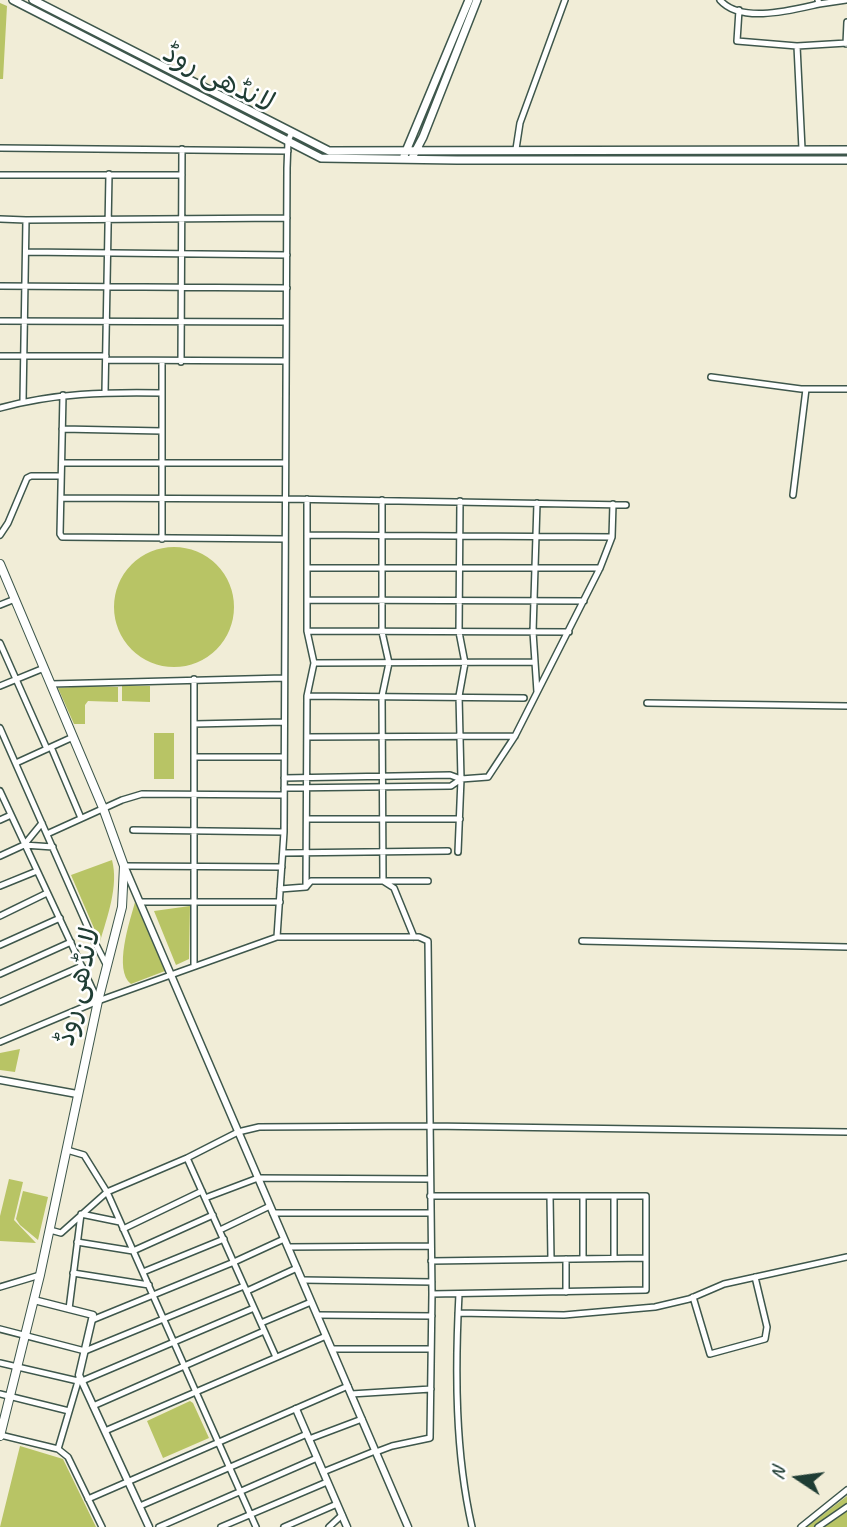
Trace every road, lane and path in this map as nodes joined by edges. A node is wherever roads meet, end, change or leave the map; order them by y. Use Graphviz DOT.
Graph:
graph roads {
  1 [pos="13,0"];
  2 [pos="33,0"];
  3 [pos="470,0"];
  4 [pos="477,0"];
  5 [pos="565,0"];
  6 [pos="720,0"];
  7 [pos="846,0"];
  8 [pos="818,2"];
  9 [pos="739,10"];
  10 [pos="74,21"];
  11 [pos="847,22"];
  12 [pos="69,29"];
  13 [pos="94,31"];
  14 [pos="92,40"];
  15 [pos="847,43"];
  16 [pos="797,46"];
  17 [pos="192,82"];
  18 [pos="188,90"];
  19 [pos="292,132"];
  20 [pos="288,141"];
  21 [pos="0,148"];
  22 [pos="183,149"];
  23 [pos="516,149"];
  24 [pos="802,149"];
  25 [pos="847,150"];
  26 [pos="288,151"];
  27 [pos="404,156"];
  28 [pos="413,156"];
  29 [pos="847,160"];
  30 [pos="109,174"];
  31 [pos="0,175"];
  32 [pos="183,175"];
  33 [pos="287,218"];
  34 [pos="0,219"];
  35 [pos="108,219"];
  36 [pos="182,219"];
  37 [pos="26,220"];
  38 [pos="26,252"];
  39 [pos="107,254"];
  40 [pos="181,255"];
  41 [pos="287,255"];
  42 [pos="0,286"];
  43 [pos="25,286"];
  44 [pos="107,288"];
  45 [pos="181,288"];
  46 [pos="287,288"];
  47 [pos="0,321"];
  48 [pos="25,321"];
  49 [pos="107,322"];
  50 [pos="286,322"];
  51 [pos="181,323"];
  52 [pos="0,356"];
  53 [pos="25,356"];
  54 [pos="106,358"];
  55 [pos="286,361"];
  56 [pos="163,362"];
  57 [pos="181,362"];
  58 [pos="711,377"];
  59 [pos="806,389"];
  60 [pos="847,389"];
  61 [pos="105,392"];
  62 [pos="162,393"];
  63 [pos="63,396"];
  64 [pos="23,401"];
  65 [pos="0,408"];
  66 [pos="62,429"];
  67 [pos="162,431"];
  68 [pos="62,463"];
  69 [pos="285,463"];
  70 [pos="162,464"];
  71 [pos="61,476"];
  72 [pos="793,495"];
  73 [pos="61,498"];
  74 [pos="162,498"];
  75 [pos="285,499"];
  76 [pos="307,499"];
  77 [pos="382,500"];
  78 [pos="460,501"];
  79 [pos="537,503"];
  80 [pos="613,505"];
  81 [pos="626,505"];
  82 [pos="0,535"];
  83 [pos="307,535"];
  84 [pos="382,535"];
  85 [pos="460,536"];
  86 [pos="536,536"];
  87 [pos="612,537"];
  88 [pos="162,539"];
  89 [pos="285,539"];
  90 [pos="0,564"];
  91 [pos="307,568"];
  92 [pos="382,568"];
  93 [pos="460,568"];
  94 [pos="535,568"];
  95 [pos="600,568"];
  96 [pos="15,599"];
  97 [pos="307,600"];
  98 [pos="382,601"];
  99 [pos="459,601"];
  100 [pos="534,601"];
  101 [pos="584,601"];
  102 [pos="0,606"];
  103 [pos="307,631"];
  104 [pos="382,632"];
  105 [pos="459,632"];
  106 [pos="533,632"];
  107 [pos="569,632"];
  108 [pos="0,643"];
  109 [pos="535,662"];
  110 [pos="314,663"];
  111 [pos="389,663"];
  112 [pos="465,663"];
  113 [pos="44,668"];
  114 [pos="284,678"];
  115 [pos="194,679"];
  116 [pos="17,680"];
  117 [pos="51,684"];
  118 [pos="0,686"];
  119 [pos="537,692"];
  120 [pos="307,696"];
  121 [pos="382,696"];
  122 [pos="458,696"];
  123 [pos="524,698"];
  124 [pos="647,703"];
  125 [pos="847,706"];
  126 [pos="284,722"];
  127 [pos="194,724"];
  128 [pos="0,728"];
  129 [pos="515,736"];
  130 [pos="73,737"];
  131 [pos="307,737"];
  132 [pos="382,737"];
  133 [pos="458,737"];
  134 [pos="49,748"];
  135 [pos="194,757"];
  136 [pos="284,757"];
  137 [pos="16,764"];
  138 [pos="381,776"];
  139 [pos="307,777"];
  140 [pos="284,778"];
  141 [pos="461,779"];
  142 [pos="382,787"];
  143 [pos="307,788"];
  144 [pos="0,792"];
  145 [pos="284,792"];
  146 [pos="194,795"];
  147 [pos="103,808"];
  148 [pos="11,815"];
  149 [pos="81,818"];
  150 [pos="307,819"];
  151 [pos="460,819"];
  152 [pos="0,820"];
  153 [pos="382,820"];
  154 [pos="42,823"];
  155 [pos="133,831"];
  156 [pos="194,831"];
  157 [pos="284,832"];
  158 [pos="47,834"];
  159 [pos="24,845"];
  160 [pos="53,847"];
  161 [pos="382,850"];
  162 [pos="448,851"];
  163 [pos="307,852"];
  164 [pos="458,852"];
  165 [pos="283,853"];
  166 [pos="0,856"];
  167 [pos="124,866"];
  168 [pos="282,867"];
  169 [pos="194,868"];
  170 [pos="37,871"];
  171 [pos="383,881"];
  172 [pos="428,881"];
  173 [pos="0,886"];
  174 [pos="306,887"];
  175 [pos="280,889"];
  176 [pos="47,893"];
  177 [pos="140,902"];
  178 [pos="195,902"];
  179 [pos="280,902"];
  180 [pos="0,916"];
  181 [pos="60,918"];
  182 [pos="277,937"];
  183 [pos="414,937"];
  184 [pos="582,941"];
  185 [pos="71,942"];
  186 [pos="0,945"];
  187 [pos="847,947"];
  188 [pos="82,966"];
  189 [pos="107,966"];
  190 [pos="194,966"];
  191 [pos="0,974"];
  192 [pos="171,974"];
  193 [pos="98,1001"];
  194 [pos="0,1002"];
  195 [pos="0,1042"];
  196 [pos="0,1080"];
  197 [pos="77,1094"];
  198 [pos="430,1126"];
  199 [pos="238,1132"];
  200 [pos="847,1132"];
  201 [pos="68,1150"];
  202 [pos="187,1158"];
  203 [pos="258,1178"];
  204 [pos="430,1179"];
  205 [pos="202,1191"];
  206 [pos="107,1192"];
  207 [pos="430,1196"];
  208 [pos="550,1196"];
  209 [pos="583,1196"];
  210 [pos="614,1196"];
  211 [pos="205,1198"];
  212 [pos="272,1210"];
  213 [pos="430,1213"];
  214 [pos="81,1214"];
  215 [pos="213,1215"];
  216 [pos="120,1222"];
  217 [pos="123,1229"];
  218 [pos="50,1230"];
  219 [pos="220,1230"];
  220 [pos="224,1239"];
  221 [pos="284,1239"];
  222 [pos="76,1242"];
  223 [pos="431,1246"];
  224 [pos="288,1247"];
  225 [pos="134,1251"];
  226 [pos="847,1257"];
  227 [pos="614,1258"];
  228 [pos="646,1258"];
  229 [pos="551,1259"];
  230 [pos="566,1259"];
  231 [pos="583,1259"];
  232 [pos="431,1261"];
  233 [pos="234,1262"];
  234 [pos="297,1268"];
  235 [pos="144,1272"];
  236 [pos="73,1273"];
  237 [pos="40,1275"];
  238 [pos="755,1277"];
  239 [pos="302,1280"];
  240 [pos="432,1282"];
  241 [pos="149,1285"];
  242 [pos="0,1287"];
  243 [pos="246,1288"];
  244 [pos="566,1292"];
  245 [pos="432,1294"];
  246 [pos="459,1294"];
  247 [pos="154,1295"];
  248 [pos="692,1297"];
  249 [pos="34,1300"];
  250 [pos="311,1302"];
  251 [pos="254,1308"];
  252 [pos="69,1309"];
  253 [pos="458,1313"];
  254 [pos="317,1315"];
  255 [pos="432,1316"];
  256 [pos="164,1319"];
  257 [pos="92,1320"];
  258 [pos="261,1323"];
  259 [pos="0,1329"];
  260 [pos="264,1331"];
  261 [pos="25,1335"];
  262 [pos="326,1336"];
  263 [pos="174,1341"];
  264 [pos="332,1349"];
  265 [pos="431,1349"];
  266 [pos="85,1351"];
  267 [pos="276,1357"];
  268 [pos="0,1363"];
  269 [pos="183,1365"];
  270 [pos="17,1367"];
  271 [pos="80,1379"];
  272 [pos="348,1386"];
  273 [pos="431,1389"];
  274 [pos="195,1391"];
  275 [pos="0,1394"];
  276 [pos="351,1394"];
  277 [pos="10,1396"];
  278 [pos="93,1406"];
  279 [pos="296,1409"];
  280 [pos="69,1410"];
  281 [pos="362,1419"];
  282 [pos="105,1431"];
  283 [pos="0,1435"];
  284 [pos="308,1437"];
  285 [pos="220,1442"];
  286 [pos="58,1449"];
  287 [pos="376,1452"];
  288 [pos="317,1458"];
  289 [pos="230,1466"];
  290 [pos="323,1472"];
  291 [pos="128,1482"];
  292 [pos="327,1482"];
  293 [pos="241,1490"];
  294 [pos="847,1490"];
  295 [pos="88,1499"];
  296 [pos="337,1504"];
  297 [pos="139,1506"];
  298 [pos="847,1507"];
  299 [pos="251,1513"];
  300 [pos="342,1515"];
  301 [pos="102,1527"];
  302 [pos="149,1527"];
  303 [pos="159,1527"];
  304 [pos="221,1527"];
  305 [pos="257,1527"];
  306 [pos="284,1527"];
  307 [pos="329,1527"];
  308 [pos="347,1527"];
  309 [pos="408,1527"];
  310 [pos="472,1527"];
  311 [pos="801,1527"];
  312 [pos="818,1527"];
  1 -- 12 [label="main road, لانڈھی روڈ"];
  2 -- 10 [label="main road, لانڈھی روڈ"];
  3 -- 27 [label="main road"];
  4 -- 28 [label="main road"];
  5 -- 23 [label="street"];
  6 -- 9 [label="street"];
  7 -- 8 [label="street"];
  8 -- 9 [label="street"];
  9 -- 16 [label="street"];
  10 -- 12 [label="main road"];
  10 -- 13 [label="main road, لانڈھی روڈ"];
  11 -- 15 [label="street"];
  12 -- 14 [label="main road, لانڈھی روڈ"];
  13 -- 14 [label="main road"];
  13 -- 17 [label="main road, لانڈھی روڈ"];
  14 -- 18 [label="main road, لانڈھی روڈ"];
  15 -- 16 [label="street"];
  16 -- 24 [label="street"];
  17 -- 18 [label="main road"];
  17 -- 19 [label="main road, لانڈھی روڈ"];
  18 -- 20 [label="main road, لانڈھی روڈ"];
  19 -- 20 [label="street"];
  19 -- 27 [label="main road, لانڈھی روڈ"];
  20 -- 26 [label="street"];
  20 -- 27 [label="main road, لانڈھی روڈ"];
  21 -- 22 [label="street"];
  22 -- 26 [label="street"];
  22 -- 32 [label="street"];
  23 -- 24 [label="main road"];
  23 -- 28 [label="main road"];
  24 -- 25 [label="main road"];
  26 -- 33 [label="street"];
  27 -- 28 [label="main road, لانڈھی روڈ"];
  28 -- 29 [label="main road"];
  30 -- 31 [label="street"];
  30 -- 32 [label="street"];
  30 -- 35 [label="street"];
  32 -- 36 [label="street"];
  33 -- 36 [label="street"];
  33 -- 41 [label="street"];
  34 -- 37 [label="street"];
  35 -- 36 [label="street"];
  35 -- 37 [label="street"];
  35 -- 39 [label="street"];
  36 -- 40 [label="street"];
  37 -- 38 [label="street"];
  38 -- 39 [label="street"];
  38 -- 43 [label="street"];
  39 -- 40 [label="street"];
  39 -- 44 [label="street"];
  40 -- 41 [label="street"];
  40 -- 45 [label="street"];
  41 -- 46 [label="street"];
  42 -- 43 [label="street"];
  43 -- 44 [label="street"];
  43 -- 48 [label="street"];
  44 -- 45 [label="street"];
  44 -- 49 [label="street"];
  45 -- 46 [label="street"];
  45 -- 51 [label="street"];
  46 -- 50 [label="street"];
  47 -- 48 [label="street"];
  48 -- 49 [label="street"];
  48 -- 53 [label="street"];
  49 -- 51 [label="street"];
  49 -- 54 [label="street"];
  50 -- 51 [label="street"];
  50 -- 55 [label="street"];
  51 -- 57 [label="street"];
  52 -- 53 [label="street"];
  53 -- 54 [label="street"];
  53 -- 64 [label="street"];
  54 -- 56 [label="street"];
  54 -- 61 [label="street"];
  55 -- 57 [label="street"];
  55 -- 69 [label="street"];
  56 -- 57 [label="street"];
  56 -- 62 [label="street"];
  58 -- 59 [label="street"];
  59 -- 60 [label="street"];
  59 -- 72 [label="street"];
  61 -- 62 [label="street"];
  61 -- 63 [label="street"];
  62 -- 67 [label="street"];
  63 -- 64 [label="street"];
  63 -- 66 [label="street"];
  64 -- 65 [label="street"];
  66 -- 67 [label="street"];
  66 -- 68 [label="street"];
  67 -- 70 [label="street"];
  68 -- 70 [label="street"];
  68 -- 71 [label="street"];
  69 -- 70 [label="street"];
  69 -- 75 [label="street"];
  70 -- 74 [label="street"];
  71 -- 73 [label="street"];
  71 -- 82 [label="street"];
  73 -- 74 [label="street"];
  73 -- 88 [label="street"];
  74 -- 75 [label="street"];
  74 -- 88 [label="street"];
  75 -- 76 [label="street"];
  75 -- 89 [label="street"];
  76 -- 77 [label="street"];
  76 -- 83 [label="street"];
  77 -- 78 [label="street"];
  77 -- 84 [label="street"];
  78 -- 79 [label="street"];
  78 -- 85 [label="street"];
  79 -- 80 [label="street"];
  79 -- 86 [label="street"];
  80 -- 81 [label="street"];
  80 -- 87 [label="street"];
  83 -- 84 [label="street"];
  83 -- 91 [label="street"];
  84 -- 85 [label="street"];
  84 -- 92 [label="street"];
  85 -- 86 [label="street"];
  85 -- 93 [label="street"];
  86 -- 87 [label="street"];
  86 -- 94 [label="street"];
  87 -- 95 [label="street"];
  88 -- 89 [label="street"];
  89 -- 114 [label="street"];
  90 -- 96 [label="main road, لانڈھی روڈ"];
  91 -- 92 [label="street"];
  91 -- 97 [label="street"];
  92 -- 93 [label="street"];
  92 -- 98 [label="street"];
  93 -- 94 [label="street"];
  93 -- 99 [label="street"];
  94 -- 95 [label="street"];
  94 -- 100 [label="street"];
  95 -- 101 [label="street"];
  96 -- 102 [label="street"];
  96 -- 113 [label="main road, لانڈھی روڈ"];
  97 -- 98 [label="street"];
  97 -- 103 [label="street"];
  98 -- 99 [label="street"];
  98 -- 104 [label="street"];
  99 -- 100 [label="street"];
  99 -- 105 [label="street"];
  100 -- 101 [label="street"];
  100 -- 106 [label="street"];
  101 -- 107 [label="street"];
  103 -- 104 [label="street"];
  103 -- 110 [label="street"];
  104 -- 105 [label="street"];
  104 -- 111 [label="street"];
  105 -- 106 [label="street"];
  105 -- 112 [label="street"];
  106 -- 107 [label="street"];
  106 -- 109 [label="street"];
  107 -- 119 [label="street"];
  108 -- 116 [label="street"];
  109 -- 112 [label="street"];
  109 -- 119 [label="street"];
  110 -- 111 [label="street"];
  110 -- 120 [label="street"];
  111 -- 112 [label="street"];
  111 -- 121 [label="street"];
  112 -- 122 [label="street"];
  113 -- 116 [label="street"];
  113 -- 117 [label="main road, لانڈھی روڈ"];
  114 -- 115 [label="street"];
  114 -- 126 [label="street"];
  115 -- 117 [label="street"];
  115 -- 127 [label="street"];
  116 -- 118 [label="street"];
  116 -- 134 [label="street"];
  117 -- 130 [label="main road, لانڈھی روڈ"];
  119 -- 129 [label="street"];
  120 -- 121 [label="street"];
  120 -- 131 [label="street"];
  121 -- 122 [label="street"];
  121 -- 132 [label="street"];
  122 -- 123 [label="street"];
  122 -- 133 [label="street"];
  124 -- 125 [label="street"];
  126 -- 127 [label="street"];
  126 -- 136 [label="street"];
  127 -- 135 [label="street"];
  128 -- 137 [label="street"];
  129 -- 133 [label="street"];
  129 -- 141 [label="street"];
  130 -- 134 [label="street"];
  130 -- 147 [label="main road, لانڈھی روڈ"];
  131 -- 132 [label="street"];
  131 -- 139 [label="street"];
  132 -- 133 [label="street"];
  132 -- 138 [label="street"];
  133 -- 141 [label="street"];
  134 -- 137 [label="street"];
  134 -- 149 [label="street"];
  135 -- 136 [label="street"];
  135 -- 146 [label="street"];
  136 -- 140 [label="street"];
  137 -- 154 [label="street"];
  138 -- 139 [label="street"];
  138 -- 141 [label="street"];
  138 -- 142 [label="street"];
  139 -- 140 [label="street"];
  139 -- 143 [label="street"];
  140 -- 145 [label="street"];
  141 -- 142 [label="street"];
  141 -- 151 [label="street"];
  142 -- 143 [label="street"];
  142 -- 153 [label="street"];
  143 -- 145 [label="street"];
  143 -- 150 [label="street"];
  144 -- 148 [label="street"];
  145 -- 146 [label="street"];
  145 -- 157 [label="street"];
  146 -- 147 [label="street"];
  146 -- 156 [label="street"];
  147 -- 149 [label="street"];
  147 -- 167 [label="main road, لانڈھی روڈ"];
  148 -- 152 [label="street"];
  148 -- 159 [label="street"];
  149 -- 158 [label="street"];
  150 -- 153 [label="street"];
  150 -- 163 [label="street"];
  151 -- 153 [label="street"];
  151 -- 164 [label="street"];
  153 -- 161 [label="street"];
  154 -- 158 [label="street"];
  154 -- 159 [label="street"];
  155 -- 156 [label="street"];
  156 -- 157 [label="street"];
  156 -- 169 [label="street"];
  157 -- 165 [label="street"];
  158 -- 160 [label="street"];
  159 -- 160 [label="street"];
  159 -- 166 [label="street"];
  159 -- 170 [label="street"];
  160 -- 189 [label="street"];
  161 -- 162 [label="street"];
  161 -- 163 [label="street"];
  161 -- 171 [label="street"];
  163 -- 165 [label="street"];
  163 -- 174 [label="street"];
  165 -- 168 [label="street"];
  167 -- 169 [label="street"];
  167 -- 177 [label="street"];
  167 -- 189 [label="main road, لانڈھی روڈ"];
  168 -- 169 [label="street"];
  168 -- 175 [label="street"];
  169 -- 178 [label="street"];
  170 -- 173 [label="street"];
  170 -- 176 [label="street"];
  171 -- 172 [label="street"];
  171 -- 174 [label="street"];
  171 -- 183 [label="street"];
  174 -- 175 [label="street"];
  175 -- 179 [label="street"];
  176 -- 180 [label="street"];
  176 -- 181 [label="street"];
  177 -- 178 [label="street"];
  177 -- 192 [label="street"];
  178 -- 179 [label="street"];
  178 -- 190 [label="street"];
  179 -- 182 [label="street"];
  181 -- 185 [label="street"];
  181 -- 186 [label="street"];
  182 -- 183 [label="street"];
  182 -- 190 [label="street"];
  183 -- 198 [label="street"];
  184 -- 187 [label="street"];
  185 -- 188 [label="street"];
  185 -- 191 [label="street"];
  188 -- 193 [label="street"];
  188 -- 194 [label="street"];
  189 -- 193 [label="main road, لانڈھی روڈ"];
  190 -- 192 [label="street"];
  192 -- 193 [label="street"];
  192 -- 199 [label="street"];
  193 -- 195 [label="street"];
  193 -- 197 [label="main road, لانڈھی روڈ"];
  196 -- 197 [label="street"];
  197 -- 201 [label="main road, لانڈھی روڈ"];
  198 -- 199 [label="street"];
  198 -- 200 [label="street"];
  198 -- 204 [label="street"];
  199 -- 202 [label="street"];
  199 -- 203 [label="street"];
  201 -- 206 [label="street"];
  201 -- 218 [label="main road, لانڈھی روڈ"];
  202 -- 205 [label="street"];
  202 -- 206 [label="street"];
  203 -- 204 [label="street"];
  203 -- 211 [label="street"];
  203 -- 212 [label="street"];
  204 -- 207 [label="street"];
  205 -- 211 [label="street"];
  205 -- 217 [label="street"];
  206 -- 214 [label="street"];
  206 -- 216 [label="street"];
  207 -- 208 [label="street"];
  207 -- 213 [label="street"];
  208 -- 209 [label="street"];
  208 -- 229 [label="street"];
  209 -- 210 [label="street"];
  209 -- 231 [label="street"];
  210 -- 227 [label="street"];
  210 -- 228 [label="street"];
  211 -- 215 [label="street"];
  212 -- 213 [label="street"];
  212 -- 219 [label="street"];
  212 -- 221 [label="street"];
  213 -- 223 [label="street"];
  214 -- 216 [label="street"];
  214 -- 218 [label="street"];
  214 -- 222 [label="street"];
  215 -- 219 [label="street"];
  215 -- 225 [label="street"];
  216 -- 217 [label="street"];
  217 -- 225 [label="street"];
  218 -- 237 [label="main road, لانڈھی روڈ"];
  219 -- 220 [label="street"];
  220 -- 233 [label="street"];
  220 -- 235 [label="street"];
  221 -- 224 [label="street"];
  221 -- 233 [label="street"];
  222 -- 225 [label="street"];
  222 -- 236 [label="street"];
  223 -- 224 [label="street"];
  223 -- 232 [label="street"];
  224 -- 234 [label="street"];
  225 -- 235 [label="street"];
  226 -- 238 [label="street"];
  227 -- 228 [label="street"];
  227 -- 231 [label="street"];
  228 -- 244 [label="street"];
  229 -- 230 [label="street"];
  229 -- 232 [label="street"];
  230 -- 231 [label="street"];
  230 -- 244 [label="street"];
  232 -- 240 [label="street"];
  233 -- 243 [label="street"];
  233 -- 247 [label="street"];
  234 -- 239 [label="street"];
  234 -- 243 [label="street"];
  235 -- 241 [label="street"];
  236 -- 241 [label="street"];
  236 -- 252 [label="street"];
  237 -- 242 [label="street"];
  237 -- 249 [label="main road, لانڈھی روڈ"];
  238 -- 248 [label="street"];
  238 -- 248 [label="street"];
  239 -- 240 [label="street"];
  239 -- 250 [label="street"];
  240 -- 245 [label="street"];
  241 -- 247 [label="street"];
  243 -- 251 [label="street"];
  243 -- 256 [label="street"];
  244 -- 246 [label="street"];
  245 -- 246 [label="street"];
  245 -- 255 [label="street"];
  246 -- 253 [label="street"];
  247 -- 256 [label="street"];
  247 -- 257 [label="street"];
  248 -- 253 [label="street"];
  249 -- 252 [label="street"];
  249 -- 261 [label="main road, لانڈھی روڈ"];
  250 -- 254 [label="street"];
  250 -- 258 [label="street"];
  251 -- 258 [label="street"];
  251 -- 263 [label="street"];
  252 -- 257 [label="street"];
  253 -- 310 [label="street"];
  254 -- 255 [label="street"];
  254 -- 262 [label="street"];
  255 -- 265 [label="street"];
  256 -- 263 [label="street"];
  256 -- 266 [label="street"];
  257 -- 266 [label="street"];
  258 -- 260 [label="street"];
  259 -- 261 [label="street"];
  260 -- 267 [label="street"];
  260 -- 269 [label="street"];
  261 -- 266 [label="street"];
  261 -- 270 [label="main road, لانڈھی روڈ"];
  262 -- 264 [label="street"];
  262 -- 267 [label="street"];
  263 -- 269 [label="street"];
  263 -- 271 [label="street"];
  264 -- 265 [label="street"];
  264 -- 272 [label="street"];
  265 -- 273 [label="street"];
  266 -- 271 [label="street"];
  267 -- 274 [label="street"];
  268 -- 270 [label="street"];
  269 -- 274 [label="street"];
  269 -- 278 [label="street"];
  270 -- 271 [label="street"];
  270 -- 277 [label="main road, لانڈھی روڈ"];
  271 -- 278 [label="street"];
  271 -- 280 [label="street"];
  272 -- 276 [label="street"];
  272 -- 279 [label="street"];
  273 -- 276 [label="street"];
  273 -- 287 [label="street"];
  274 -- 282 [label="street"];
  274 -- 285 [label="street"];
  275 -- 277 [label="street"];
  276 -- 281 [label="street"];
  277 -- 280 [label="street"];
  277 -- 283 [label="main road, لانڈھی روڈ"];
  278 -- 282 [label="street"];
  279 -- 284 [label="street"];
  279 -- 285 [label="street"];
  280 -- 286 [label="street"];
  281 -- 284 [label="street"];
  281 -- 287 [label="street"];
  282 -- 291 [label="street"];
  283 -- 286 [label="street"];
  284 -- 288 [label="street"];
  284 -- 289 [label="street"];
  285 -- 289 [label="street"];
  285 -- 291 [label="street"];
  286 -- 295 [label="street"];
  287 -- 290 [label="street"];
  287 -- 309 [label="street"];
  288 -- 290 [label="street"];
  288 -- 293 [label="street"];
  289 -- 293 [label="street"];
  289 -- 297 [label="street"];
  290 -- 292 [label="street"];
  291 -- 295 [label="street"];
  291 -- 297 [label="street"];
  292 -- 296 [label="street"];
  292 -- 299 [label="street"];
  293 -- 299 [label="street"];
  293 -- 303 [label="street"];
  294 -- 311 [label="street"];
  295 -- 301 [label="street"];
  296 -- 300 [label="street"];
  296 -- 306 [label="street"];
  297 -- 302 [label="street"];
  298 -- 312 [label="street"];
  299 -- 304 [label="street"];
  299 -- 305 [label="street"];
  300 -- 307 [label="street"];
  300 -- 308 [label="street"];
}
